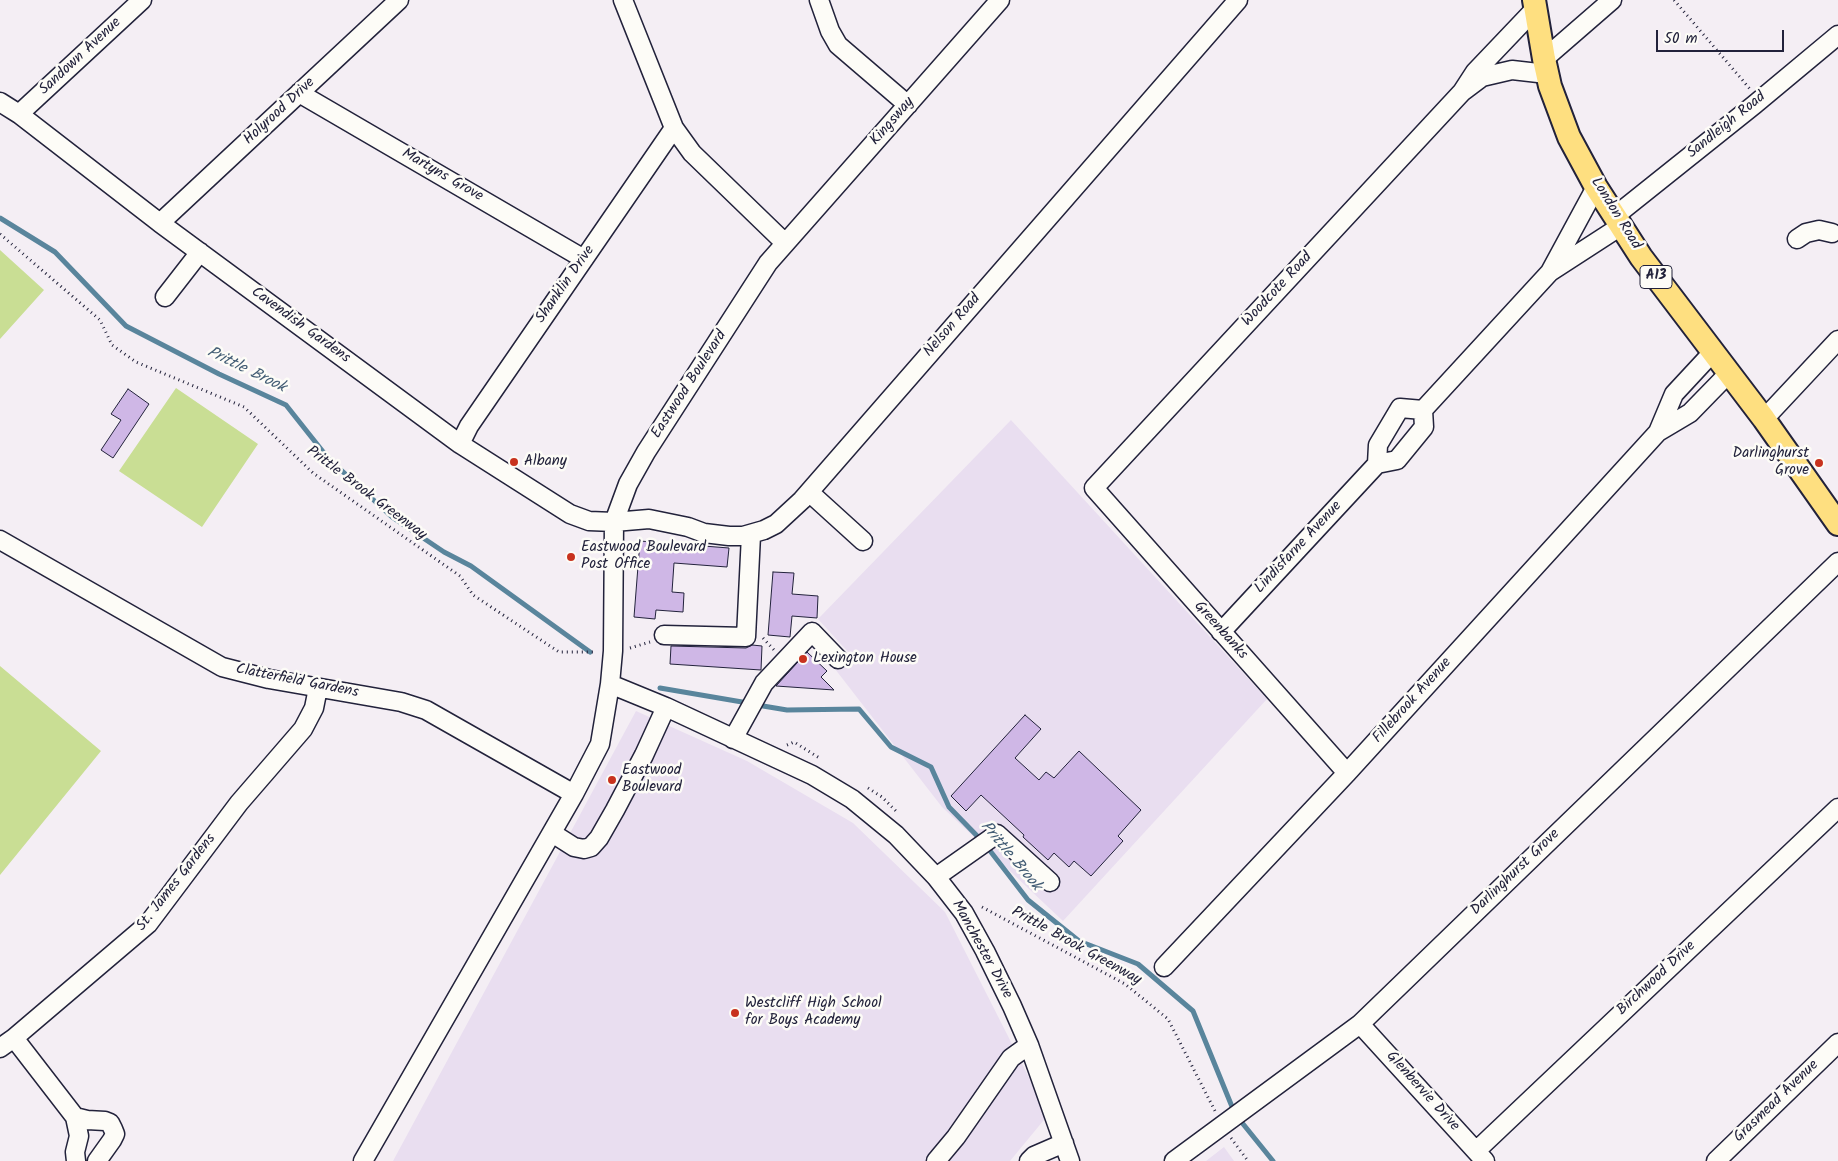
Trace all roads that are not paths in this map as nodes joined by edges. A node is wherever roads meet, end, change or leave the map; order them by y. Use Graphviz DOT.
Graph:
graph roads {
  1 [pos="142,0"];
  2 [pos="399,0"];
  3 [pos="623,0"];
  4 [pos="819,0"];
  5 [pos="1000,0"];
  6 [pos="1612,0"];
  7 [pos="1233,2"];
  8 [pos="1535,5"];
  9 [pos="1838,35"];
  10 [pos="1545,66"];
  11 [pos="1462,92"];
  12 [pos="299,93"];
  13 [pos="0,102"];
  14 [pos="908,105"];
  15 [pos="19,114"];
  16 [pos="674,128"];
  17 [pos="1596,187"];
  18 [pos="1618,221"];
  19 [pos="160,223"];
  20 [pos="1836,231"];
  21 [pos="1797,239"];
  22 [pos="785,243"];
  23 [pos="200,252"];
  24 [pos="584,259"];
  25 [pos="1550,272"];
  26 [pos="165,297"];
  27 [pos="1838,340"];
  28 [pos="1713,352"];
  29 [pos="1729,373"];
  30 [pos="1423,410"];
  31 [pos="1764,419"];
  32 [pos="1658,432"];
  33 [pos="460,444"];
  34 [pos="1377,464"];
  35 [pos="1094,488"];
  36 [pos="809,492"];
  37 [pos="614,522"];
  38 [pos="1838,524"];
  39 [pos="751,535"];
  40 [pos="0,540"];
  41 [pos="863,541"];
  42 [pos="1838,562"];
  43 [pos="1221,632"];
  44 [pos="664,635"];
  45 [pos="838,659"];
  46 [pos="610,684"];
  47 [pos="318,688"];
  48 [pos="666,707"];
  49 [pos="733,738"];
  50 [pos="1347,773"];
  51 [pos="574,794"];
  52 [pos="1838,808"];
  53 [pos="552,833"];
  54 [pos="936,877"];
  55 [pos="1050,882"];
  56 [pos="1164,966"];
  57 [pos="1360,1024"];
  58 [pos="7,1043"];
  59 [pos="1838,1043"];
  60 [pos="1029,1045"];
  61 [pos="76,1117"];
  62 [pos="1064,1143"];
  63 [pos="1481,1156"];
  64 [pos="76,1161"];
  65 [pos="97,1161"];
  66 [pos="363,1161"];
  67 [pos="936,1161"];
  68 [pos="1029,1161"];
  69 [pos="1070,1161"];
  70 [pos="1174,1161"];
  71 [pos="1716,1161"];
  1 -- 15 [label="street, Sandown Avenue"];
  2 -- 12 [label="street, Holyrood Drive"];
  3 -- 16 [label="street"];
  4 -- 14 [label="street"];
  5 -- 14 [label="street, Kingsway"];
  6 -- 10 [label="street"];
  7 -- 36 [label="street, Nelson Road"];
  8 -- 10 [label="main road, London Road / A13"];
  8 -- 11 [label="street, Woodcote Road"];
  9 -- 18 [label="street, Sandleigh Road"];
  10 -- 11 [label="street, Woodcote Road"];
  10 -- 17 [label="main road, London Road / A13"];
  11 -- 35 [label="street, Woodcote Road"];
  12 -- 19 [label="street, Holyrood Drive"];
  12 -- 24 [label="street, Martyns Grove"];
  13 -- 15 [label="street, Cavendish Gardens"];
  14 -- 22 [label="street, Kingsway"];
  15 -- 19 [label="street, Cavendish Gardens"];
  16 -- 22 [label="street"];
  16 -- 24 [label="street, Shanklin Drive"];
  17 -- 18 [label="main road, London Road / A13"];
  17 -- 25 [label="street"];
  18 -- 25 [label="street"];
  18 -- 28 [label="main road, London Road / A13"];
  19 -- 23 [label="street, Cavendish Gardens"];
  20 -- 21 [label="street"];
  22 -- 37 [label="street, Eastwood Boulevard"];
  23 -- 26 [label="street"];
  23 -- 33 [label="street, Cavendish Gardens"];
  24 -- 33 [label="street, Shanklin Drive"];
  25 -- 30 [label="street"];
  27 -- 31 [label="street"];
  28 -- 29 [label="main road, London Road / A13"];
  28 -- 32 [label="street, Fillebrook Avenue"];
  29 -- 31 [label="main road, London Road / A13"];
  29 -- 32 [label="street, Fillebrook Avenue"];
  30 -- 34 [label="street, Lindisfarne Avenue"];
  30 -- 34 [label="street"];
  31 -- 38 [label="main road, London Road / A13"];
  32 -- 50 [label="street, Fillebrook Avenue"];
  33 -- 37 [label="street, Cavendish Gardens"];
  34 -- 43 [label="street, Lindisfarne Avenue"];
  35 -- 43 [label="street, Greenbanks"];
  36 -- 39 [label="street, Nelson Road"];
  36 -- 41 [label="street"];
  37 -- 39 [label="street, Nelson Road"];
  37 -- 46 [label="street, Eastwood Boulevard"];
  39 -- 44 [label="street"];
  40 -- 47 [label="street, Clatterfield Gardens"];
  42 -- 57 [label="street, Darlinghurst Grove"];
  43 -- 50 [label="street, Greenbanks"];
  45 -- 49 [label="street"];
  46 -- 48 [label="street, Manchester Drive"];
  46 -- 51 [label="street, Eastwood Boulevard"];
  47 -- 51 [label="street, Clatterfield Gardens"];
  47 -- 58 [label="street, St. James Gardens"];
  48 -- 49 [label="street, Manchester Drive"];
  48 -- 53 [label="street"];
  49 -- 54 [label="street, Manchester Drive"];
  50 -- 56 [label="street, Fillebrook Avenue"];
  51 -- 53 [label="street, Eastwood Boulevard"];
  52 -- 63 [label="street, Birchwood Drive"];
  53 -- 66 [label="street, Eastwood Boulevard"];
  54 -- 55 [label="street"];
  54 -- 60 [label="street, Manchester Drive"];
  57 -- 63 [label="street, Glenbervie Drive"];
  57 -- 70 [label="street, Darlinghurst Grove"];
  58 -- 61 [label="street"];
  59 -- 71 [label="street, Grasmead Avenue"];
  60 -- 62 [label="street, Manchester Drive"];
  60 -- 67 [label="street"];
  61 -- 64 [label="street"];
  61 -- 65 [label="street"];
  62 -- 68 [label="street"];
  62 -- 69 [label="street, Manchester Drive"];
}
